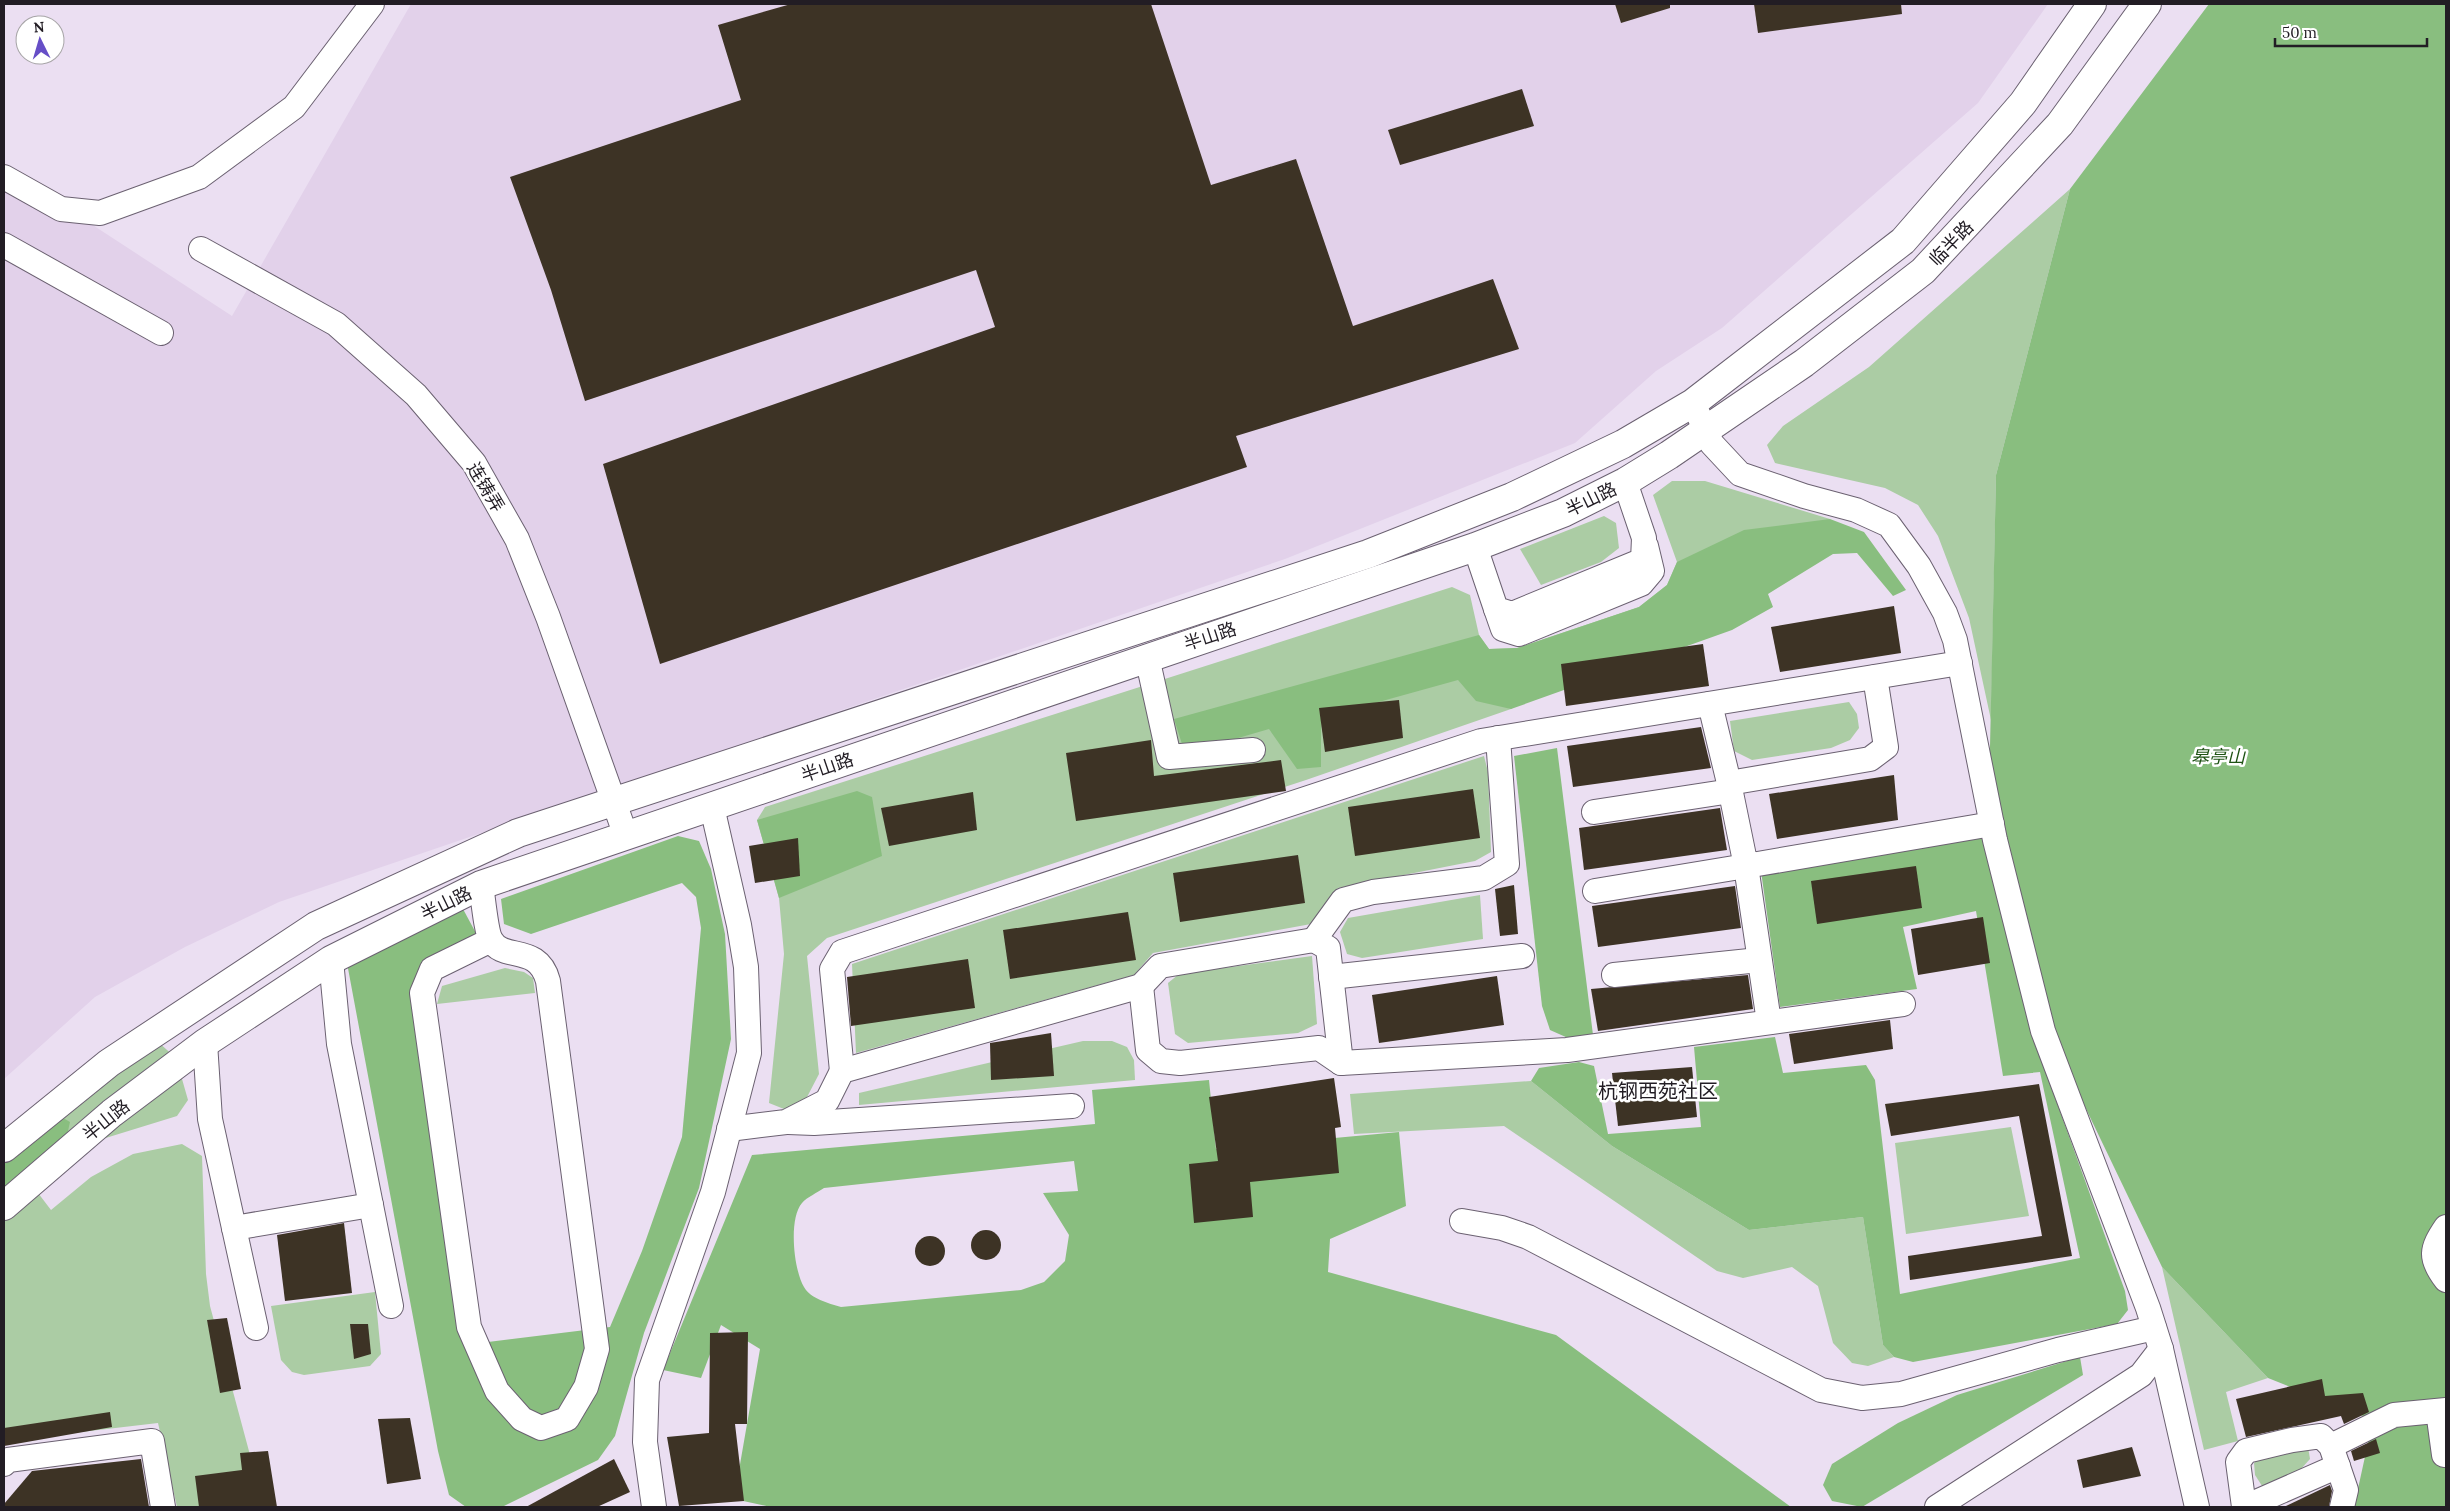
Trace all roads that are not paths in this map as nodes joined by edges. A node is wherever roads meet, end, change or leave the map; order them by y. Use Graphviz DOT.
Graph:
graph roads {
  1 [pos="372,4"];
  2 [pos="2092,4"];
  3 [pos="2146,4"];
  4 [pos="4,176"];
  5 [pos="4,245"];
  6 [pos="201,248"];
  7 [pos="161,334"];
  8 [pos="1693,402"];
  9 [pos="1705,430"];
  10 [pos="1625,482"];
  11 [pos="1475,547"];
  12 [pos="1147,657"];
  13 [pos="1960,663"];
  14 [pos="1875,677"];
  15 [pos="1710,704"];
  16 [pos="1498,738"];
  17 [pos="1253,750"];
  18 [pos="1730,787"];
  19 [pos="614,802"];
  20 [pos="712,807"];
  21 [pos="1594,812"];
  22 [pos="1992,824"];
  23 [pos="626,836"];
  24 [pos="1746,866"];
  25 [pos="481,885"];
  26 [pos="1595,891"];
  27 [pos="491,940"];
  28 [pos="1314,940"];
  29 [pos="1522,956"];
  30 [pos="331,960"];
  31 [pos="1760,960"];
  32 [pos="1614,975"];
  33 [pos="1331,977"];
  34 [pos="1141,986"];
  35 [pos="1903,1004"];
  36 [pos="1769,1022"];
  37 [pos="205,1043"];
  38 [pos="1341,1063"];
  39 [pos="842,1071"];
  40 [pos="1072,1106"];
  41 [pos="786,1122"];
  42 [pos="729,1129"];
  43 [pos="4,1148"];
  44 [pos="371,1205"];
  45 [pos="4,1206"];
  46 [pos="1462,1221"];
  47 [pos="2446,1227"];
  48 [pos="234,1228"];
  49 [pos="2446,1280"];
  50 [pos="391,1306"];
  51 [pos="256,1328"];
  52 [pos="2158,1339"];
  53 [pos="2442,1411"];
  54 [pos="2444,1455"];
  55 [pos="2335,1456"];
  56 [pos="4,1464"];
  57 [pos="163,1507"];
  58 [pos="654,1507"];
  59 [pos="1937,1507"];
  60 [pos="2197,1507"];
  61 [pos="2244,1507"];
  62 [pos="2342,1507"];
  1 -- 4 [label="street"];
  2 -- 8 [label="main road, 临半路"];
  3 -- 9 [label="main road, 临半路"];
  5 -- 7 [label="street"];
  6 -- 19 [label="street, 连铸弄"];
  8 -- 9 [label="street"];
  8 -- 19 [label="main road, 半山路"];
  9 -- 10 [label="main road, 半山路"];
  9 -- 13 [label="street"];
  10 -- 11 [label="main road, 半山路"];
  10 -- 11 [label="street"];
  11 -- 12 [label="main road, 半山路"];
  12 -- 17 [label="street"];
  12 -- 20 [label="main road, 半山路"];
  13 -- 14 [label="street"];
  13 -- 22 [label="street"];
  14 -- 15 [label="street"];
  14 -- 18 [label="street"];
  15 -- 16 [label="street"];
  15 -- 18 [label="street"];
  16 -- 28 [label="street"];
  16 -- 39 [label="street"];
  18 -- 21 [label="street"];
  18 -- 24 [label="street"];
  19 -- 23 [label="street, 连铸弄"];
  19 -- 43 [label="main road, 半山路"];
  20 -- 23 [label="main road, 半山路"];
  20 -- 42 [label="street"];
  22 -- 24 [label="street"];
  22 -- 52 [label="street"];
  23 -- 25 [label="main road, 半山路"];
  24 -- 26 [label="street"];
  24 -- 31 [label="street"];
  25 -- 27 [label="street"];
  25 -- 30 [label="main road, 半山路"];
  27 -- 27 [label="street"];
  28 -- 33 [label="street"];
  28 -- 34 [label="street"];
  29 -- 33 [label="street"];
  30 -- 37 [label="main road, 半山路"];
  30 -- 44 [label="street"];
  31 -- 32 [label="street"];
  31 -- 36 [label="street"];
  33 -- 38 [label="street"];
  34 -- 38 [label="street"];
  34 -- 39 [label="street"];
  35 -- 36 [label="street"];
  36 -- 38 [label="street"];
  37 -- 45 [label="main road, 半山路"];
  37 -- 48 [label="street"];
  39 -- 41 [label="street"];
  40 -- 41 [label="street"];
  41 -- 42 [label="street"];
  42 -- 58 [label="street"];
  44 -- 48 [label="street"];
  44 -- 50 [label="street"];
  46 -- 52 [label="street"];
  47 -- 49 [label="street"];
  48 -- 51 [label="street"];
  52 -- 59 [label="street"];
  52 -- 60 [label="street"];
  53 -- 54 [label="street"];
  53 -- 55 [label="street"];
  55 -- 61 [label="street"];
  55 -- 61 [label="street"];
  55 -- 62 [label="street"];
  56 -- 57 [label="street"];
}
